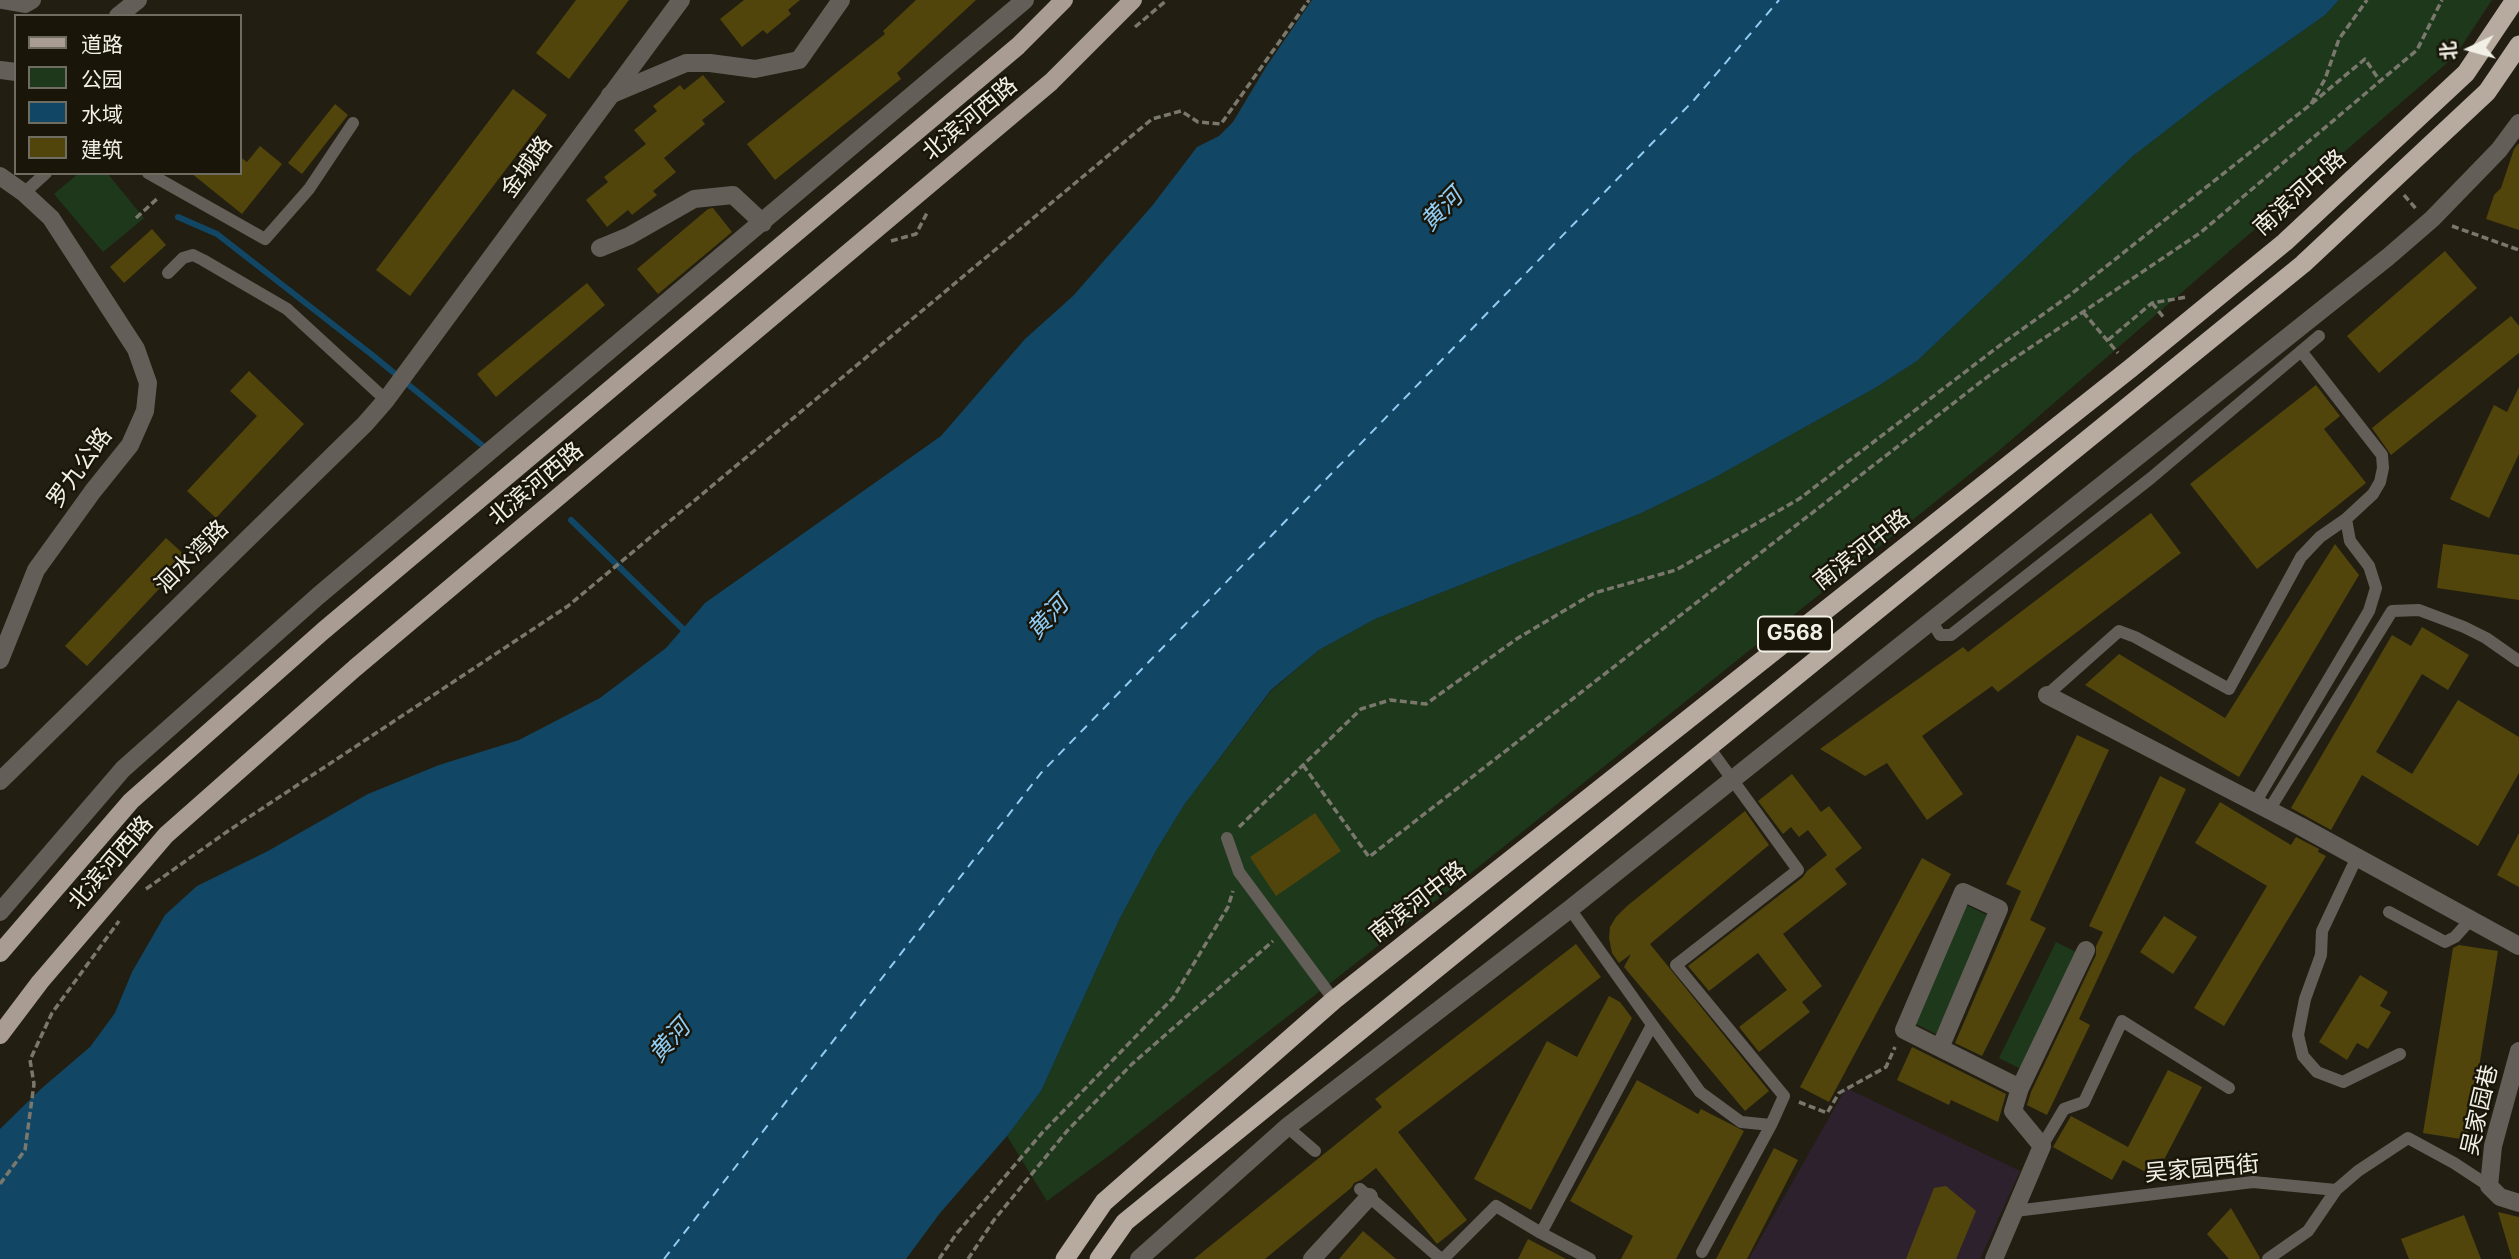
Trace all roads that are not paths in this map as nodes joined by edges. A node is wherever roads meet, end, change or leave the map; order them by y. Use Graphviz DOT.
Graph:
graph roads {
  1 [pos="2,0"];
  2 [pos="32,0"];
  3 [pos="138,0"];
  4 [pos="681,0"];
  5 [pos="841,0"];
  6 [pos="1024,0"];
  7 [pos="1063,0"];
  8 [pos="1133,0"];
  9 [pos="2515,0"];
  10 [pos="120,14"];
  11 [pos="2519,45"];
  12 [pos="610,95"];
  13 [pos="353,123"];
  14 [pos="2519,123"];
  15 [pos="44,175"];
  16 [pos="152,175"];
  17 [pos="0,176"];
  18 [pos="24,193"];
  19 [pos="763,223"];
  20 [pos="600,248"];
  21 [pos="168,274"];
  22 [pos="2319,336"];
  23 [pos="2301,351"];
  24 [pos="413,364"];
  25 [pos="390,395"];
  26 [pos="2347,519"];
  27 [pos="1931,620"];
  28 [pos="0,660"];
  29 [pos="2519,661"];
  30 [pos="2047,695"];
  31 [pos="1708,747"];
  32 [pos="1732,779"];
  33 [pos="0,780"];
  34 [pos="2262,806"];
  35 [pos="1227,838"];
  36 [pos="2357,857"];
  37 [pos="1570,909"];
  38 [pos="0,912"];
  39 [pos="2389,912"];
  40 [pos="2471,919"];
  41 [pos="2519,946"];
  42 [pos="2086,950"];
  43 [pos="0,953"];
  44 [pos="1334,1000"];
  45 [pos="1652,1025"];
  46 [pos="0,1035"];
  47 [pos="1940,1048"];
  48 [pos="2519,1051"];
  49 [pos="2400,1054"];
  50 [pos="2020,1088"];
  51 [pos="2229,1088"];
  52 [pos="1771,1125"];
  53 [pos="1287,1127"];
  54 [pos="2042,1146"];
  55 [pos="1315,1151"];
  56 [pos="2489,1186"];
  57 [pos="2336,1189"];
  58 [pos="1364,1193"];
  59 [pos="2519,1203"];
  60 [pos="2015,1211"];
  61 [pos="1541,1234"];
  62 [pos="1702,1252"];
  63 [pos="1065,1259"];
  64 [pos="1099,1259"];
  65 [pos="1139,1259"];
  66 [pos="1312,1259"];
  67 [pos="1442,1259"];
  68 [pos="1590,1259"];
  69 [pos="1994,1259"];
  70 [pos="2268,1259"];
  1 -- 2 [label="street"];
  3 -- 10 [label="street"];
  4 -- 12 [label="street, 金城路"];
  5 -- 12 [label="street"];
  6 -- 19 [label="street"];
  7 -- 43 [label="main road, 北滨河西路"];
  8 -- 46 [label="main road, 北滨河西路"];
  9 -- 44 [label="highway, 南滨河中路 / G568"];
  11 -- 31 [label="highway, G568"];
  12 -- 24 [label="street, 金城路"];
  13 -- 16 [label="lane"];
  14 -- 27 [label="street"];
  15 -- 18 [label="lane"];
  17 -- 18 [label="street, 罗九公路"];
  18 -- 28 [label="street, 罗九公路"];
  19 -- 20 [label="street"];
  19 -- 38 [label="street"];
  21 -- 25 [label="lane"];
  22 -- 23 [label="lane"];
  23 -- 26 [label="lane"];
  23 -- 27 [label="lane"];
  24 -- 25 [label="street, 洄水湾路"];
  25 -- 33 [label="street, 洄水湾路"];
  26 -- 30 [label="lane"];
  26 -- 34 [label="lane"];
  27 -- 32 [label="street"];
  29 -- 34 [label="lane"];
  30 -- 34 [label="street"];
  31 -- 32 [label="lane"];
  31 -- 64 [label="highway, G568"];
  32 -- 37 [label="street"];
  32 -- 52 [label="lane"];
  34 -- 36 [label="street"];
  35 -- 44 [label="lane"];
  36 -- 40 [label="street"];
  36 -- 49 [label="lane"];
  37 -- 45 [label="lane"];
  37 -- 53 [label="street"];
  39 -- 40 [label="lane"];
  40 -- 41 [label="street"];
  42 -- 50 [label="street"];
  44 -- 63 [label="highway, 南滨河中路 / G568"];
  45 -- 52 [label="lane"];
  45 -- 61 [label="lane"];
  47 -- 47 [label="street"];
  47 -- 50 [label="street"];
  48 -- 56 [label="street, 吴家园巷"];
  50 -- 54 [label="street"];
  51 -- 54 [label="lane"];
  52 -- 62 [label="lane"];
  53 -- 55 [label="lane"];
  53 -- 65 [label="street"];
  54 -- 60 [label="street"];
  56 -- 57 [label="lane"];
  56 -- 59 [label="street, 吴家园巷"];
  57 -- 60 [label="lane, 吴家园西街"];
  57 -- 70 [label="lane"];
  58 -- 66 [label="street"];
  58 -- 67 [label="lane"];
  60 -- 69 [label="street"];
  61 -- 67 [label="lane"];
  61 -- 68 [label="lane"];
}
